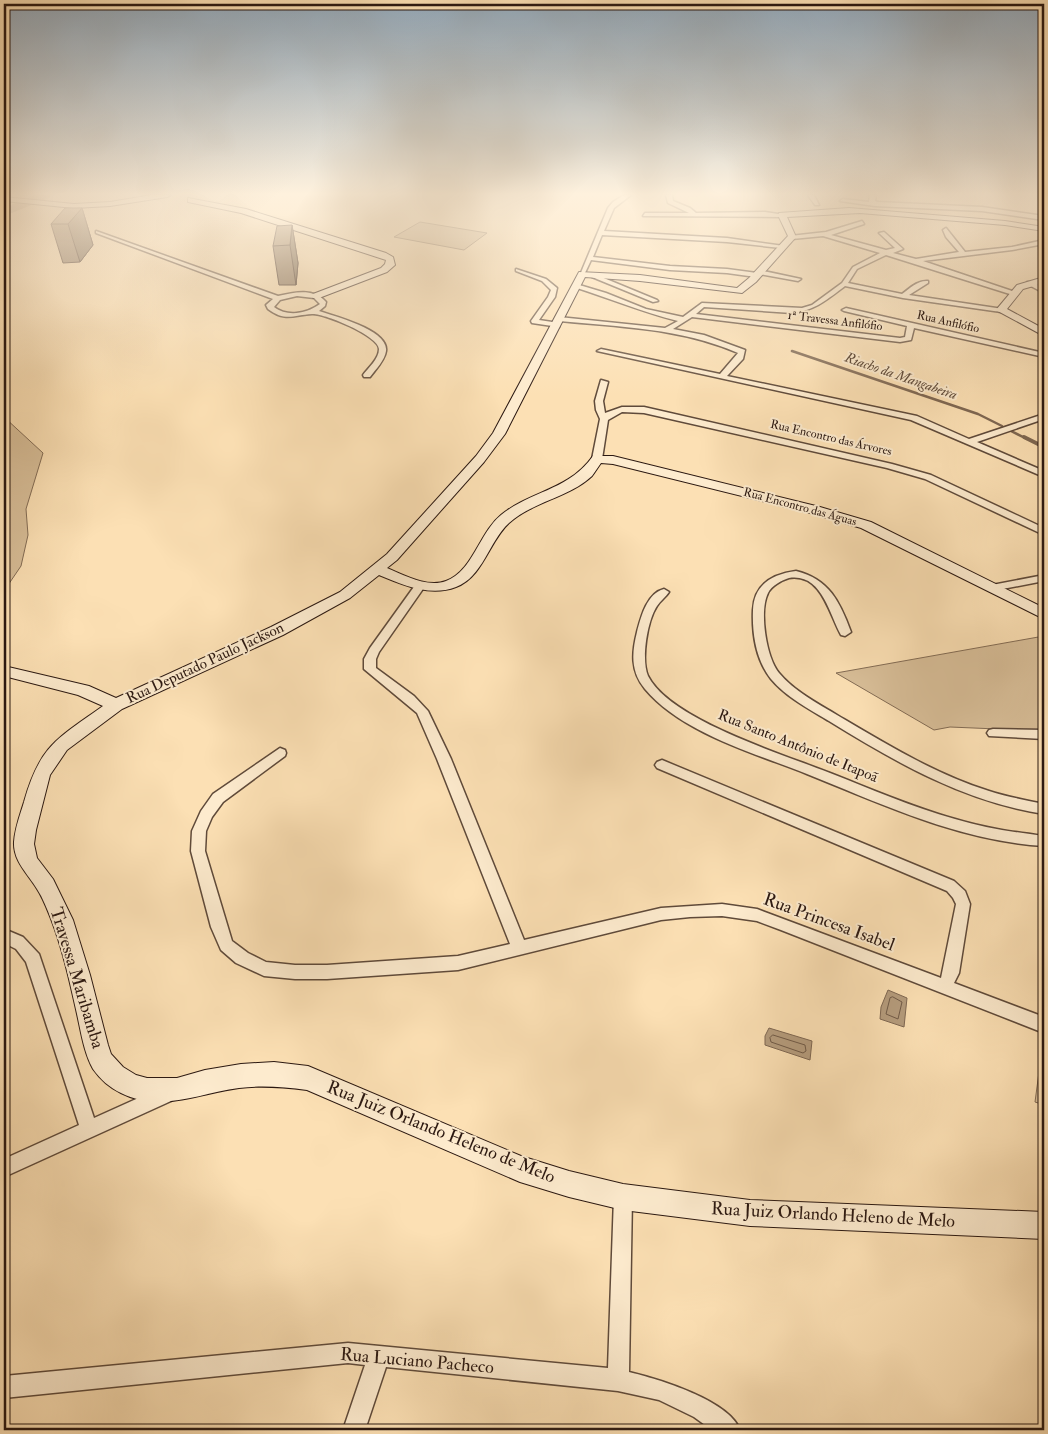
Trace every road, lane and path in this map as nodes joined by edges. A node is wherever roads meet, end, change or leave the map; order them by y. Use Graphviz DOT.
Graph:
graph roads {
  1 [pos="180,262"];
  2 [pos="390,262"];
  3 [pos="588,262"];
  4 [pos="621,262"];
  5 [pos="767,262"];
  6 [pos="867,262"];
  7 [pos="918,262"];
  8 [pos="518,270"];
  9 [pos="758,273"];
  10 [pos="582,274"];
  11 [pos="594,276"];
  12 [pos="798,279"];
  13 [pos="1044,280"];
  14 [pos="926,282"];
  15 [pos="1029,283"];
  16 [pos="844,284"];
  17 [pos="576,286"];
  18 [pos="1044,290"];
  19 [pos="1013,293"];
  20 [pos="316,296"];
  21 [pos="902,296"];
  22 [pos="278,298"];
  23 [pos="655,300"];
  24 [pos="846,310"];
  25 [pos="1001,310"];
  26 [pos="313,312"];
  27 [pos="687,318"];
  28 [pos="557,322"];
  29 [pos="911,325"];
  30 [pos="664,331"];
  31 [pos="1044,333"];
  32 [pos="601,351"];
  33 [pos="1044,355"];
  34 [pos="367,375"];
  35 [pos="722,376"];
  36 [pos="604,382"];
  37 [pos="1044,416"];
  38 [pos="604,419"];
  39 [pos="971,442"];
  40 [pos="597,458"];
  41 [pos="1044,474"];
  42 [pos="1044,532"];
  43 [pos="376,570"];
  44 [pos="393,576"];
  45 [pos="1044,578"];
  46 [pos="420,586"];
  47 [pos="992,588"];
  48 [pos="664,592"];
  49 [pos="344,595"];
  50 [pos="1044,614"];
  51 [pos="845,632"];
  52 [pos="4,671"];
  53 [pos="116,705"];
  54 [pos="993,733"];
  55 [pos="1044,735"];
  56 [pos="280,753"];
  57 [pos="662,765"];
  58 [pos="1044,809"];
  59 [pos="1044,841"];
  60 [pos="4,936"];
  61 [pos="520,949"];
  62 [pos="945,986"];
  63 [pos="1044,1025"];
  64 [pos="177,1090"];
  65 [pos="89,1130"];
  66 [pos="4,1168"];
  67 [pos="623,1197"];
  68 [pos="1044,1226"];
  69 [pos="379,1356"];
  70 [pos="618,1380"];
  71 [pos="4,1387"];
  72 [pos="354,1430"];
  73 [pos="729,1430"];
  1 -- 22 [label="street"];
  2 -- 20 [label="main road"];
  3 -- 10 [label="street"];
  4 -- 9 [label="street"];
  5 -- 9 [label="main road"];
  6 -- 16 [label="street"];
  7 -- 19 [label="street"];
  8 -- 28 [label="street"];
  9 -- 11 [label="main road"];
  9 -- 12 [label="street"];
  10 -- 11 [label="main road"];
  10 -- 17 [label="main road, Rua Deputado Paulo Jackson"];
  11 -- 23 [label="street"];
  13 -- 15 [label="main road"];
  14 -- 21 [label="street"];
  15 -- 18 [label="street"];
  15 -- 19 [label="main road"];
  16 -- 21 [label="street"];
  16 -- 27 [label="street"];
  17 -- 27 [label="street"];
  17 -- 28 [label="main road, Rua Deputado Paulo Jackson"];
  19 -- 25 [label="main road"];
  20 -- 22 [label="street"];
  20 -- 26 [label="street"];
  21 -- 25 [label="street"];
  22 -- 26 [label="street"];
  24 -- 29 [label="street, Rua Anfilófio"];
  25 -- 31 [label="main road"];
  26 -- 34 [label="street"];
  27 -- 29 [label="street, 1ª Travessa Anfilófio"];
  27 -- 30 [label="street"];
  28 -- 30 [label="street"];
  28 -- 43 [label="main road, Rua Deputado Paulo Jackson"];
  29 -- 33 [label="street, Rua Anfilófio"];
  30 -- 35 [label="street"];
  32 -- 35 [label="street"];
  35 -- 39 [label="street"];
  36 -- 38 [label="street"];
  37 -- 39 [label="street"];
  38 -- 40 [label="street"];
  38 -- 42 [label="street, Rua Encontro das Árvores"];
  39 -- 41 [label="street"];
  40 -- 46 [label="main road"];
  40 -- 47 [label="main road, Rua Encontro das Águas"];
  43 -- 44 [label="main road"];
  43 -- 49 [label="main road, Rua Deputado Paulo Jackson"];
  44 -- 46 [label="main road"];
  44 -- 49 [label="main road, Rua Deputado Paulo Jackson"];
  45 -- 47 [label="street"];
  46 -- 61 [label="street"];
  47 -- 50 [label="main road, Rua Encontro das Águas"];
  48 -- 59 [label="street, Rua Santo Antônio de Itapoã"];
  49 -- 53 [label="main road, Rua Deputado Paulo Jackson"];
  51 -- 58 [label="street"];
  52 -- 53 [label="main road, Rua Deputado Paulo Jackson"];
  53 -- 64 [label="main road, Travessa Maribamba"];
  54 -- 55 [label="street"];
  56 -- 61 [label="street, Rua Princesa Isabel"];
  57 -- 62 [label="street"];
  60 -- 65 [label="street"];
  61 -- 62 [label="street, Rua Princesa Isabel"];
  62 -- 63 [label="street, Rua Princesa Isabel"];
  64 -- 65 [label="street, Rua Juiz Orlando Heleno de Melo"];
  64 -- 67 [label="main road, Rua Juiz Orlando Heleno de Melo"];
  65 -- 66 [label="street, Rua Juiz Orlando Heleno de Melo"];
  67 -- 68 [label="main road, Rua Juiz Orlando Heleno de Melo"];
  67 -- 70 [label="street"];
  69 -- 70 [label="street, Rua Luciano Pacheco"];
  69 -- 71 [label="street, Rua Luciano Pacheco"];
  69 -- 72 [label="street"];
  70 -- 73 [label="street, Rua Luciano Pacheco"];
}
